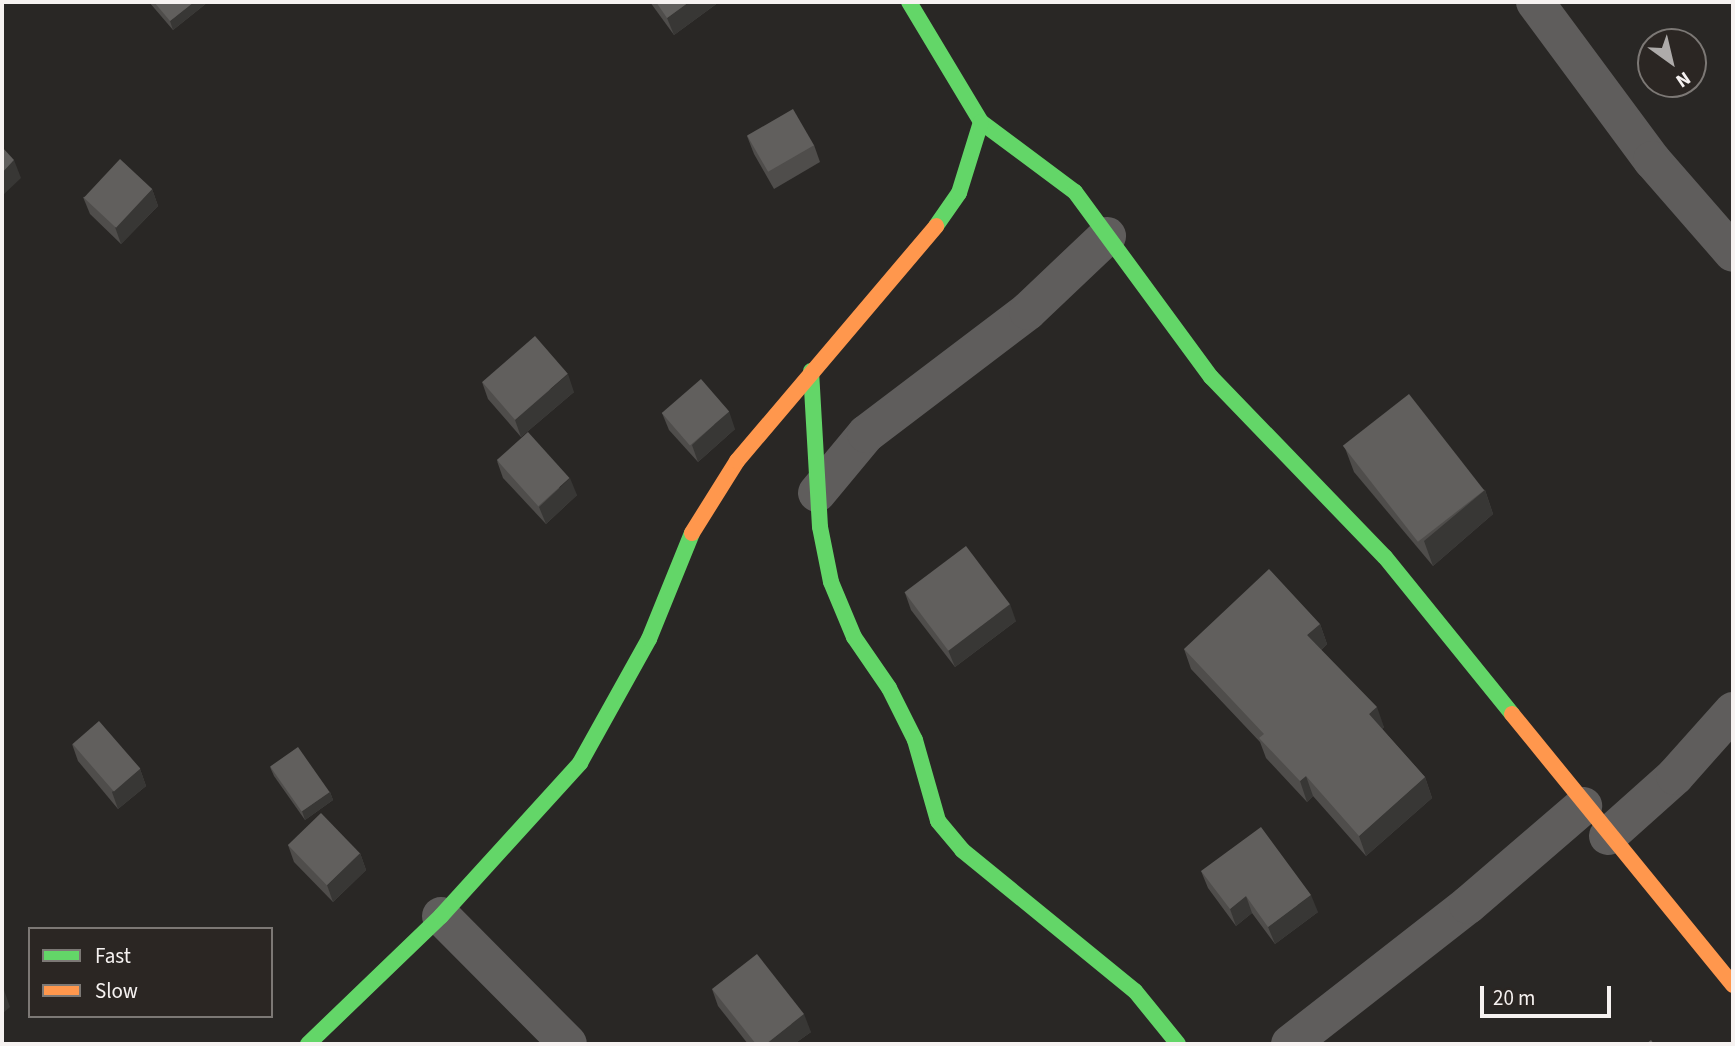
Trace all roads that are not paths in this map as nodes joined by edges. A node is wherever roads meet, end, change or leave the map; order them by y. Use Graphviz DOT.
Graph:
graph roads {
  1 [pos="909,2"];
  2 [pos="1535,2"];
  3 [pos="981,122"];
  4 [pos="1107,236"];
  5 [pos="1733,253"];
  6 [pos="811,371"];
  7 [pos="817,493"];
  8 [pos="1733,711"];
  9 [pos="1583,806"];
  10 [pos="1608,836"];
  11 [pos="441,916"];
  12 [pos="1733,985"];
  13 [pos="308,1044"];
  14 [pos="568,1044"];
  15 [pos="1178,1044"];
  16 [pos="1290,1044"];
  1 -- 3 [label="street"];
  2 -- 5 [label="street"];
  3 -- 4 [label="street"];
  3 -- 6 [label="street"];
  4 -- 7 [label="street"];
  4 -- 9 [label="street"];
  6 -- 7 [label="street"];
  6 -- 11 [label="street"];
  7 -- 15 [label="street"];
  8 -- 10 [label="street"];
  9 -- 10 [label="street"];
  9 -- 16 [label="street"];
  10 -- 12 [label="street"];
  11 -- 13 [label="street"];
  11 -- 14 [label="street"];
}
